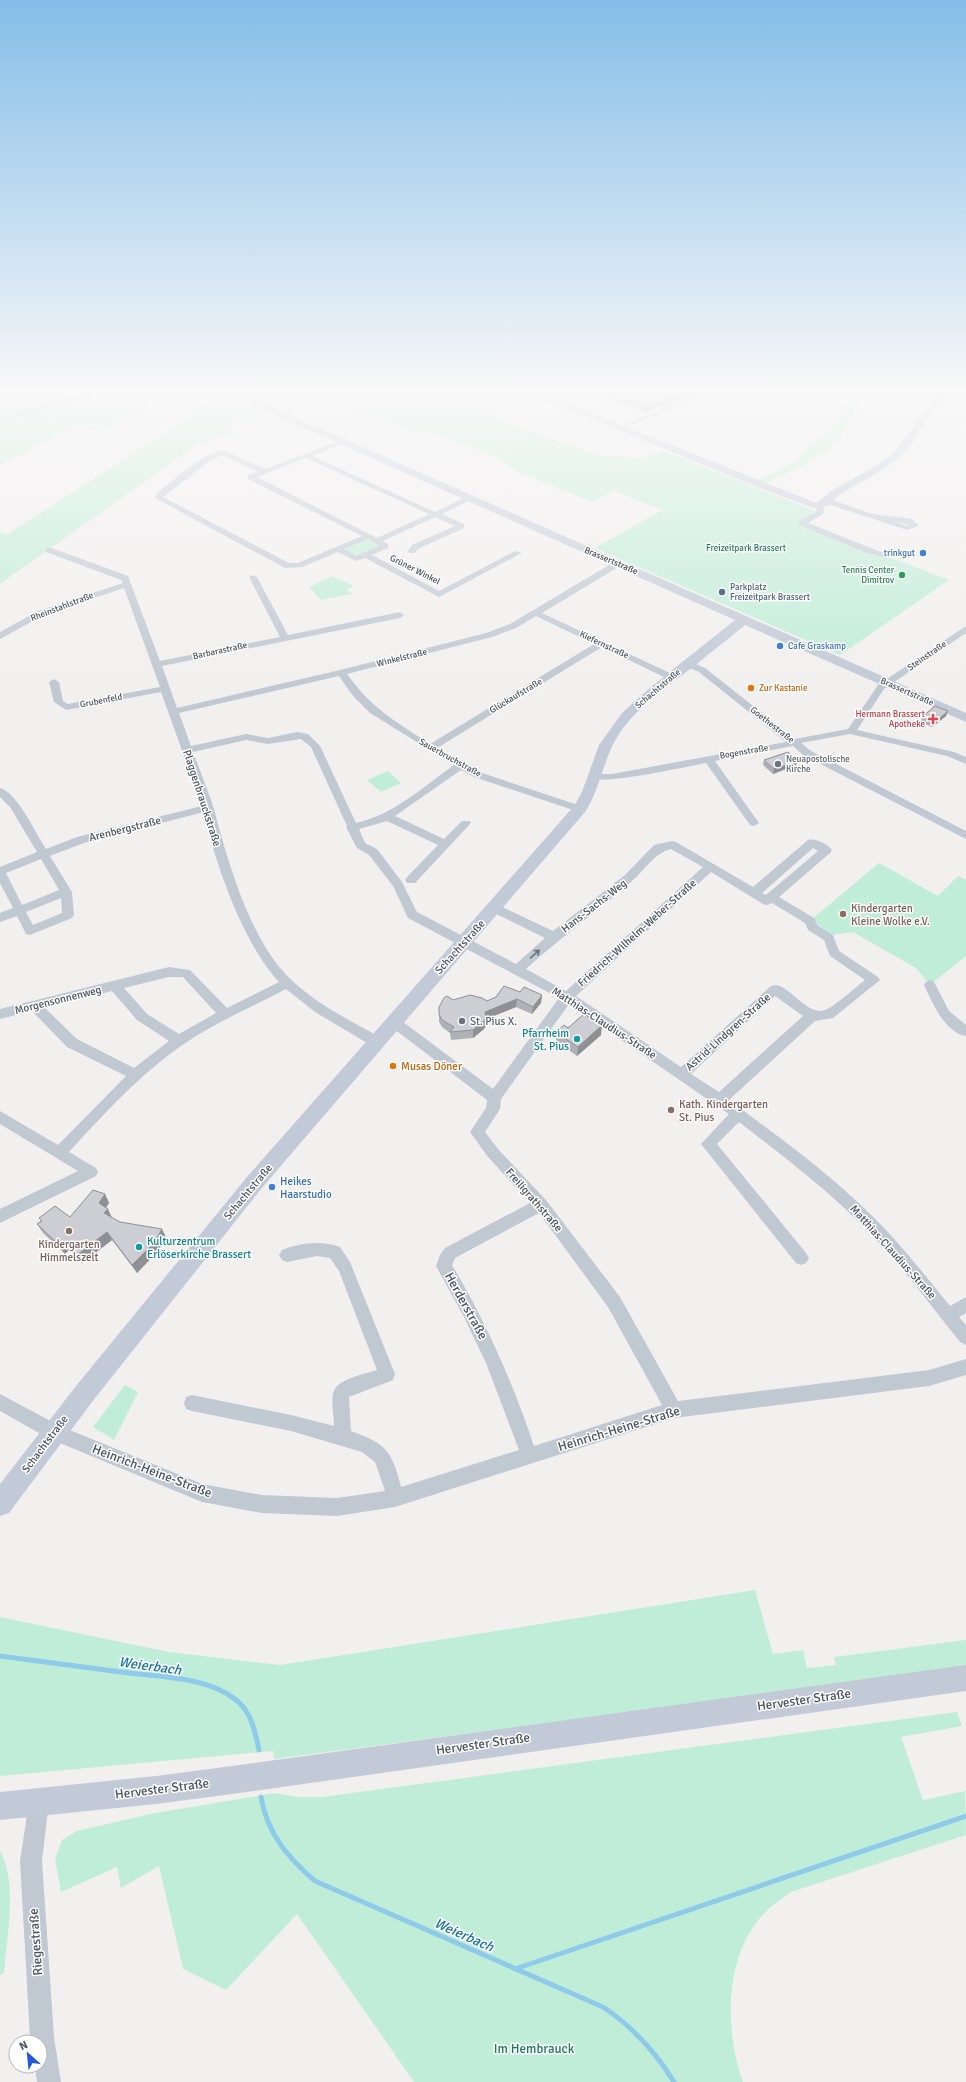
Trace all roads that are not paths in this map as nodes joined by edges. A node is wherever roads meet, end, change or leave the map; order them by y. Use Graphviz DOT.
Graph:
graph roads {
  1 [pos="166,490"];
  2 [pos="277,490"];
  3 [pos="382,490"];
  4 [pos="449,490"];
  5 [pos="773,490"];
  6 [pos="838,490"];
  7 [pos="469,499"];
  8 [pos="827,501"];
  9 [pos="818,506"];
  10 [pos="435,514"];
  11 [pos="873,516"];
  12 [pos="368,536"];
  13 [pos="377,541"];
  14 [pos="338,549"];
  15 [pos="49,550"];
  16 [pos="412,551"];
  17 [pos="518,553"];
  18 [pos="366,555"];
  19 [pos="887,556"];
  20 [pos="617,564"];
  21 [pos="252,577"];
  22 [pos="127,584"];
  23 [pos="536,613"];
  24 [pos="400,615"];
  25 [pos="744,619"];
  26 [pos="966,629"];
  27 [pos="0,636"];
  28 [pos="285,638"];
  29 [pos="601,644"];
  30 [pos="688,664"];
  31 [pos="155,665"];
  32 [pos="341,673"];
  33 [pos="671,677"];
  34 [pos="54,682"];
  35 [pos="887,684"];
  36 [pos="163,689"];
  37 [pos="172,712"];
  38 [pos="966,718"];
  39 [pos="851,731"];
  40 [pos="795,743"];
  41 [pos="430,748"];
  42 [pos="187,750"];
  43 [pos="708,759"];
  44 [pos="966,761"];
  45 [pos="461,765"];
  46 [pos="594,778"];
  47 [pos="0,791"];
  48 [pos="208,808"];
  49 [pos="580,810"];
  50 [pos="387,817"];
  51 [pos="466,823"];
  52 [pos="754,823"];
  53 [pos="352,827"];
  54 [pos="966,835"];
  55 [pos="445,844"];
  56 [pos="43,854"];
  57 [pos="710,866"];
  58 [pos="0,872"];
  59 [pos="411,880"];
  60 [pos="66,892"];
  61 [pos="754,893"];
  62 [pos="769,899"];
  63 [pos="494,908"];
  64 [pos="18,910"];
  65 [pos="0,918"];
  66 [pos="554,937"];
  67 [pos="464,941"];
  68 [pos="516,970"];
  69 [pos="287,983"];
  70 [pos="930,985"];
  71 [pos="115,986"];
  72 [pos="567,997"];
  73 [pos="34,1006"];
  74 [pos="0,1014"];
  75 [pos="226,1015"];
  76 [pos="812,1016"];
  77 [pos="394,1022"];
  78 [pos="965,1031"];
  79 [pos="179,1041"];
  80 [pos="377,1042"];
  81 [pos="683,1073"];
  82 [pos="136,1075"];
  83 [pos="494,1098"];
  84 [pos="720,1100"];
  85 [pos="738,1114"];
  86 [pos="0,1117"];
  87 [pos="60,1152"];
  88 [pos="541,1205"];
  89 [pos="0,1216"];
  90 [pos="287,1255"];
  91 [pos="801,1258"];
  92 [pos="966,1304"];
  93 [pos="949,1315"];
  94 [pos="966,1337"];
  95 [pos="966,1367"];
  96 [pos="0,1402"];
  97 [pos="192,1403"];
  98 [pos="674,1410"];
  99 [pos="54,1432"];
  100 [pos="343,1437"];
  101 [pos="529,1456"];
  102 [pos="395,1498"];
  103 [pos="0,1504"];
  104 [pos="966,1678"];
  105 [pos="39,1802"];
  106 [pos="0,1806"];
  107 [pos="49,2082"];
  1 -- 14 [label="street"];
  2 -- 12 [label="street"];
  3 -- 10 [label="street"];
  4 -- 7 [label="street, Brassertstraße"];
  5 -- 9 [label="street"];
  6 -- 8 [label="street"];
  7 -- 10 [label="street"];
  7 -- 20 [label="street, Brassertstraße"];
  8 -- 9 [label="street"];
  8 -- 11 [label="street"];
  9 -- 19 [label="street"];
  10 -- 13 [label="street"];
  10 -- 16 [label="street"];
  12 -- 13 [label="street"];
  12 -- 14 [label="street"];
  13 -- 18 [label="street"];
  14 -- 18 [label="street"];
  15 -- 22 [label="street"];
  17 -- 18 [label="street, Grüner Winkel"];
  20 -- 23 [label="street, Winkelstraße"];
  20 -- 25 [label="street, Brassertstraße"];
  21 -- 28 [label="street"];
  22 -- 27 [label="street, Rheinstahlstraße"];
  22 -- 31 [label="street, Plaggenbrauckstraße"];
  23 -- 29 [label="street, Kiefernstraße"];
  23 -- 32 [label="street, Winkelstraße"];
  24 -- 28 [label="street, Barbarastraße"];
  25 -- 30 [label="street, Schachtstraße"];
  25 -- 35 [label="street, Brassertstraße"];
  26 -- 35 [label="street, Steinstraße"];
  28 -- 31 [label="street, Barbarastraße"];
  29 -- 33 [label="street, Kiefernstraße"];
  29 -- 41 [label="street, Glückaufstraße"];
  30 -- 33 [label="street, Schachtstraße"];
  30 -- 40 [label="street, Goethestraße"];
  31 -- 36 [label="street, Plaggenbrauckstraße"];
  32 -- 37 [label="street, Winkelstraße"];
  32 -- 41 [label="street, Sauerbruchstraße"];
  33 -- 46 [label="street, Schachtstraße"];
  34 -- 36 [label="street, Grubenfeld"];
  35 -- 38 [label="street, Brassertstraße"];
  35 -- 39 [label="street"];
  36 -- 37 [label="street, Plaggenbrauckstraße"];
  37 -- 42 [label="street, Plaggenbrauckstraße"];
  39 -- 40 [label="street, Bogenstraße"];
  39 -- 44 [label="street, Bogenstraße"];
  40 -- 43 [label="street, Bogenstraße"];
  40 -- 54 [label="street, Goethestraße"];
  41 -- 45 [label="street, Sauerbruchstraße"];
  42 -- 48 [label="street, Plaggenbrauckstraße"];
  42 -- 53 [label="street, Matthias-Claudius-Straße"];
  43 -- 46 [label="street, Bogenstraße"];
  43 -- 52 [label="street, Bogenstraße"];
  45 -- 49 [label="street, Sauerbruchstraße"];
  45 -- 50 [label="street"];
  46 -- 49 [label="street, Schachtstraße"];
  47 -- 56 [label="street, Arenbergstraße"];
  48 -- 56 [label="street, Arenbergstraße"];
  48 -- 69 [label="street, Plaggenbrauckstraße"];
  49 -- 63 [label="street, Schachtstraße"];
  50 -- 53 [label="street"];
  50 -- 55 [label="street"];
  51 -- 55 [label="street"];
  53 -- 67 [label="street, Matthias-Claudius-Straße"];
  55 -- 59 [label="street"];
  56 -- 58 [label="street, Arenbergstraße"];
  56 -- 60 [label="street, Arenbergstraße"];
  57 -- 61 [label="street"];
  57 -- 66 [label="street, Hans-Sachs-Weg"];
  57 -- 72 [label="street, Friedrich-Wilhelm-Weber-Straße"];
  58 -- 64 [label="street, Arenbergstraße"];
  60 -- 64 [label="street"];
  60 -- 64 [label="street, Arenbergstraße"];
  61 -- 62 [label="street"];
  61 -- 62 [label="street"];
  62 -- 76 [label="street"];
  63 -- 66 [label="street"];
  63 -- 67 [label="street, Schachtstraße"];
  64 -- 65 [label="street"];
  68 -- 66 [label="street, Hans-Sachs-Weg, one-way"];
  67 -- 68 [label="street, Matthias-Claudius-Straße"];
  67 -- 77 [label="street, Schachtstraße"];
  68 -- 72 [label="street, Matthias-Claudius-Straße"];
  69 -- 75 [label="street"];
  69 -- 80 [label="street, Plaggenbrauckstraße"];
  70 -- 78 [label="street"];
  71 -- 73 [label="street, Morgensonnenweg"];
  71 -- 75 [label="street, Morgensonnenweg"];
  71 -- 79 [label="street, Morgensonnenweg"];
  72 -- 81 [label="street, Matthias-Claudius-Straße"];
  72 -- 83 [label="street, Friedrich-Wilhelm-Weber-Straße"];
  73 -- 74 [label="street, Morgensonnenweg"];
  73 -- 82 [label="street"];
  75 -- 79 [label="street"];
  76 -- 81 [label="street, Astrid-Lindgren-Straße"];
  76 -- 84 [label="street"];
  77 -- 80 [label="street, Schachtstraße"];
  77 -- 83 [label="street"];
  79 -- 82 [label="street"];
  80 -- 99 [label="street, Schachtstraße"];
  81 -- 84 [label="street, Matthias-Claudius-Straße"];
  82 -- 87 [label="street"];
  83 -- 88 [label="street, Freiligrathstraße"];
  84 -- 85 [label="street, Matthias-Claudius-Straße"];
  85 -- 91 [label="street"];
  85 -- 93 [label="street, Matthias-Claudius-Straße"];
  86 -- 87 [label="street"];
  87 -- 89 [label="street"];
  88 -- 98 [label="street, Freiligrathstraße"];
  88 -- 101 [label="street, Herderstraße"];
  90 -- 100 [label="street"];
  92 -- 93 [label="street"];
  93 -- 94 [label="street, Matthias-Claudius-Straße"];
  95 -- 98 [label="street, Heinrich-Heine-Straße"];
  96 -- 99 [label="street, Heinrich-Heine-Straße"];
  97 -- 100 [label="street"];
  98 -- 101 [label="street, Heinrich-Heine-Straße"];
  99 -- 102 [label="street, Heinrich-Heine-Straße"];
  99 -- 103 [label="street, Schachtstraße"];
  100 -- 102 [label="street"];
  101 -- 102 [label="street, Heinrich-Heine-Straße"];
  104 -- 105 [label="street, Hervester Straße"];
  105 -- 106 [label="street, Hervester Straße"];
  105 -- 107 [label="street, Riegestraße"];
}
